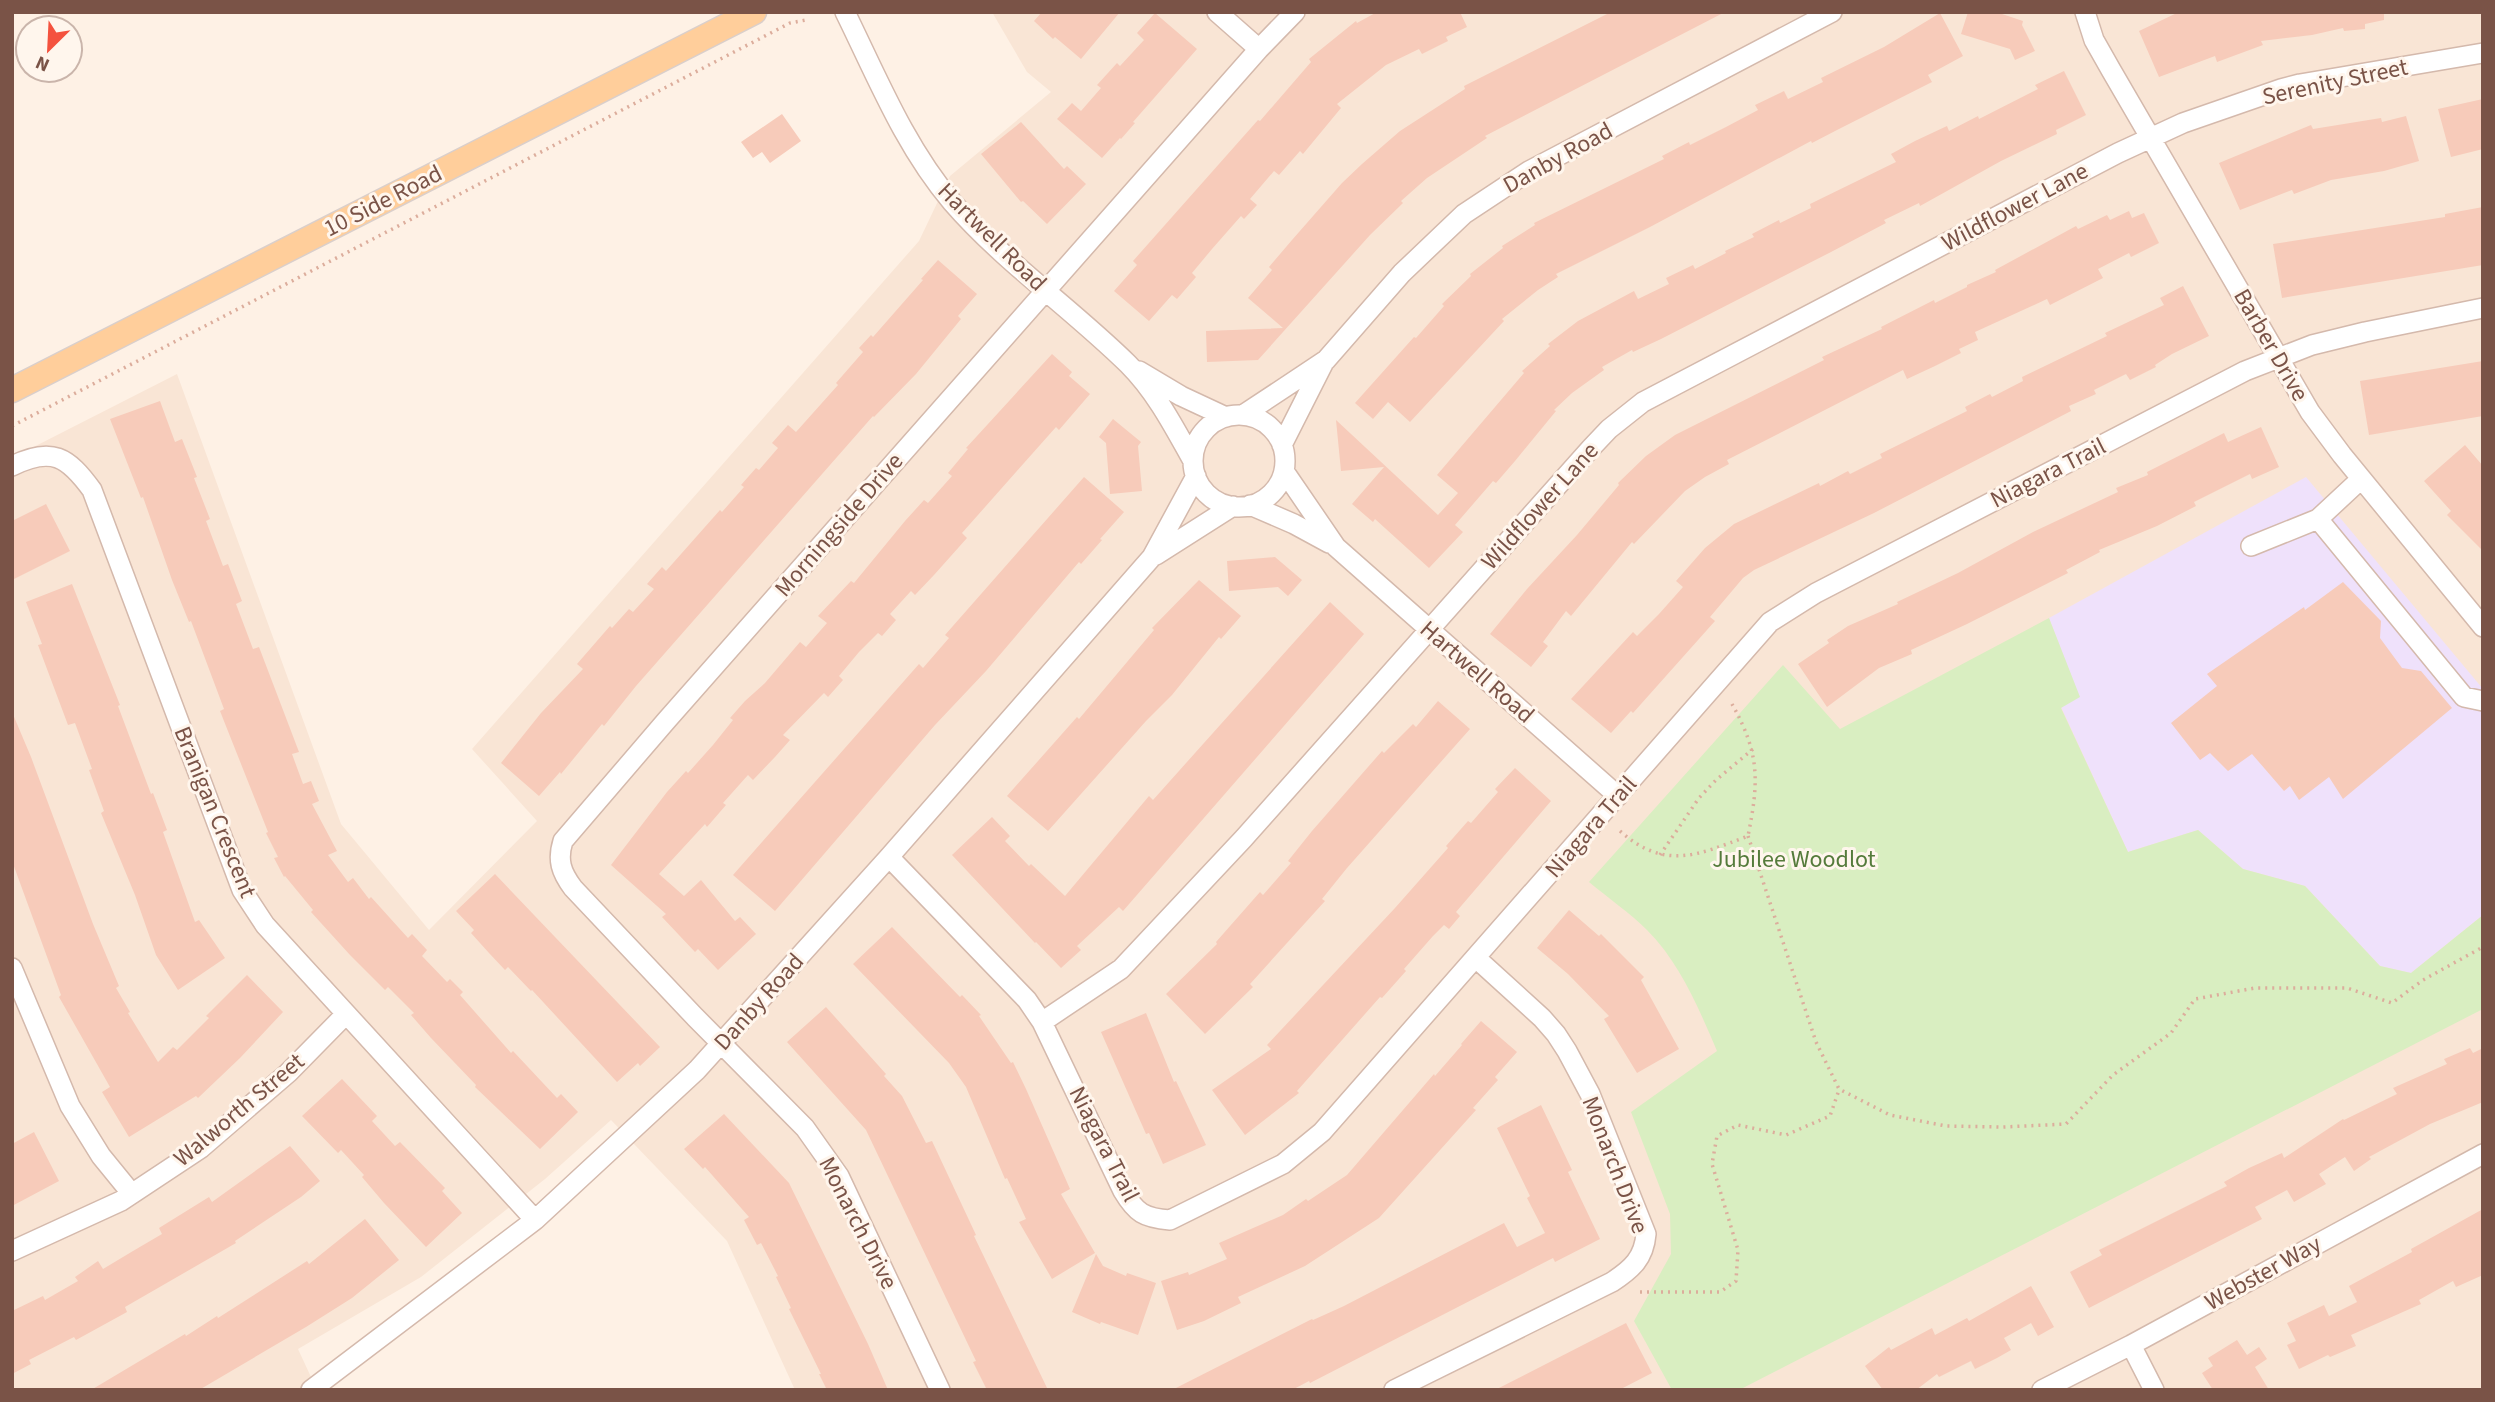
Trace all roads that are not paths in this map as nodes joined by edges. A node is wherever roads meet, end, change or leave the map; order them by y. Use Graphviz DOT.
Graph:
graph roads {
  1 [pos="754,12"];
  2 [pos="845,12"];
  3 [pos="1217,12"];
  4 [pos="1295,12"];
  5 [pos="1832,12"];
  6 [pos="2071,12"];
  7 [pos="2085,12"];
  8 [pos="2094,40"];
  9 [pos="1259,49"];
  10 [pos="2483,53"];
  11 [pos="2151,138"];
  12 [pos="1045,291"];
  13 [pos="2483,308"];
  14 [pos="2278,359"];
  15 [pos="1326,360"];
  16 [pos="1129,365"];
  17 [pos="12,390"];
  18 [pos="1235,416"];
  19 [pos="1282,445"];
  20 [pos="12,466"];
  21 [pos="1195,468"];
  22 [pos="1284,471"];
  23 [pos="2361,479"];
  24 [pos="1241,505"];
  25 [pos="2318,519"];
  26 [pos="2251,546"];
  27 [pos="1336,547"];
  28 [pos="1152,557"];
  29 [pos="2483,627"];
  30 [pos="1429,630"];
  31 [pos="2483,701"];
  32 [pos="1618,796"];
  33 [pos="889,857"];
  34 [pos="1476,958"];
  35 [pos="12,968"];
  36 [pos="345,1014"];
  37 [pos="1042,1022"];
  38 [pos="722,1043"];
  39 [pos="2483,1154"];
  40 [pos="132,1194"];
  41 [pos="536,1220"];
  42 [pos="12,1251"];
  43 [pos="2131,1345"];
  44 [pos="311,1390"];
  45 [pos="940,1390"];
  46 [pos="1394,1390"];
  47 [pos="2042,1390"];
  48 [pos="2154,1390"];
  1 -- 17 [label="main road, 10 Side Road"];
  2 -- 12 [label="street, Hartwell Road"];
  3 -- 9 [label="street"];
  4 -- 9 [label="street, Morningside Drive"];
  5 -- 15 [label="street, Danby Road"];
  6 -- 8 [label="street, Barber Drive"];
  7 -- 8 [label="street, Barber Drive"];
  8 -- 11 [label="street, Barber Drive"];
  9 -- 12 [label="street, Morningside Drive"];
  10 -- 11 [label="street, Serenity Street"];
  11 -- 14 [label="street, Barber Drive"];
  11 -- 30 [label="street, Wildflower Lane"];
  12 -- 16 [label="street, Hartwell Road"];
  12 -- 38 [label="street, Morningside Drive"];
  13 -- 14 [label="street, Niagara Trail"];
  14 -- 23 [label="street, Barber Drive"];
  14 -- 32 [label="street, Niagara Trail"];
  15 -- 18 [label="street, Danby Road"];
  15 -- 19 [label="street, Danby Road"];
  16 -- 18 [label="street, Hartwell Road"];
  16 -- 21 [label="street, Hartwell Road"];
  18 -- 19 [label="street"];
  18 -- 21 [label="street"];
  19 -- 22 [label="street"];
  20 -- 36 [label="street, Branigan Crescent"];
  21 -- 24 [label="street"];
  21 -- 28 [label="street, Danby Road"];
  22 -- 24 [label="street"];
  22 -- 27 [label="street, Hartwell Road"];
  23 -- 25 [label="street"];
  23 -- 29 [label="street, Barber Drive"];
  24 -- 27 [label="street, Hartwell Road"];
  24 -- 28 [label="street, Danby Road"];
  25 -- 26 [label="street"];
  25 -- 31 [label="street"];
  27 -- 30 [label="street, Hartwell Road"];
  28 -- 33 [label="street, Danby Road"];
  30 -- 32 [label="street, Hartwell Road"];
  30 -- 37 [label="street, Wildflower Lane"];
  32 -- 34 [label="street, Niagara Trail"];
  33 -- 37 [label="street, Niagara Trail"];
  33 -- 38 [label="street, Danby Road"];
  34 -- 37 [label="street, Niagara Trail"];
  34 -- 46 [label="street, Monarch Drive"];
  35 -- 40 [label="street"];
  36 -- 40 [label="street, Walworth Street"];
  36 -- 41 [label="street, Branigan Crescent"];
  38 -- 41 [label="street, Danby Road"];
  38 -- 45 [label="street, Monarch Drive"];
  39 -- 43 [label="street, Webster Way"];
  40 -- 42 [label="street, Walworth Street"];
  41 -- 44 [label="street, Danby Road"];
  43 -- 47 [label="street, Webster Way"];
  43 -- 48 [label="street"];
}
